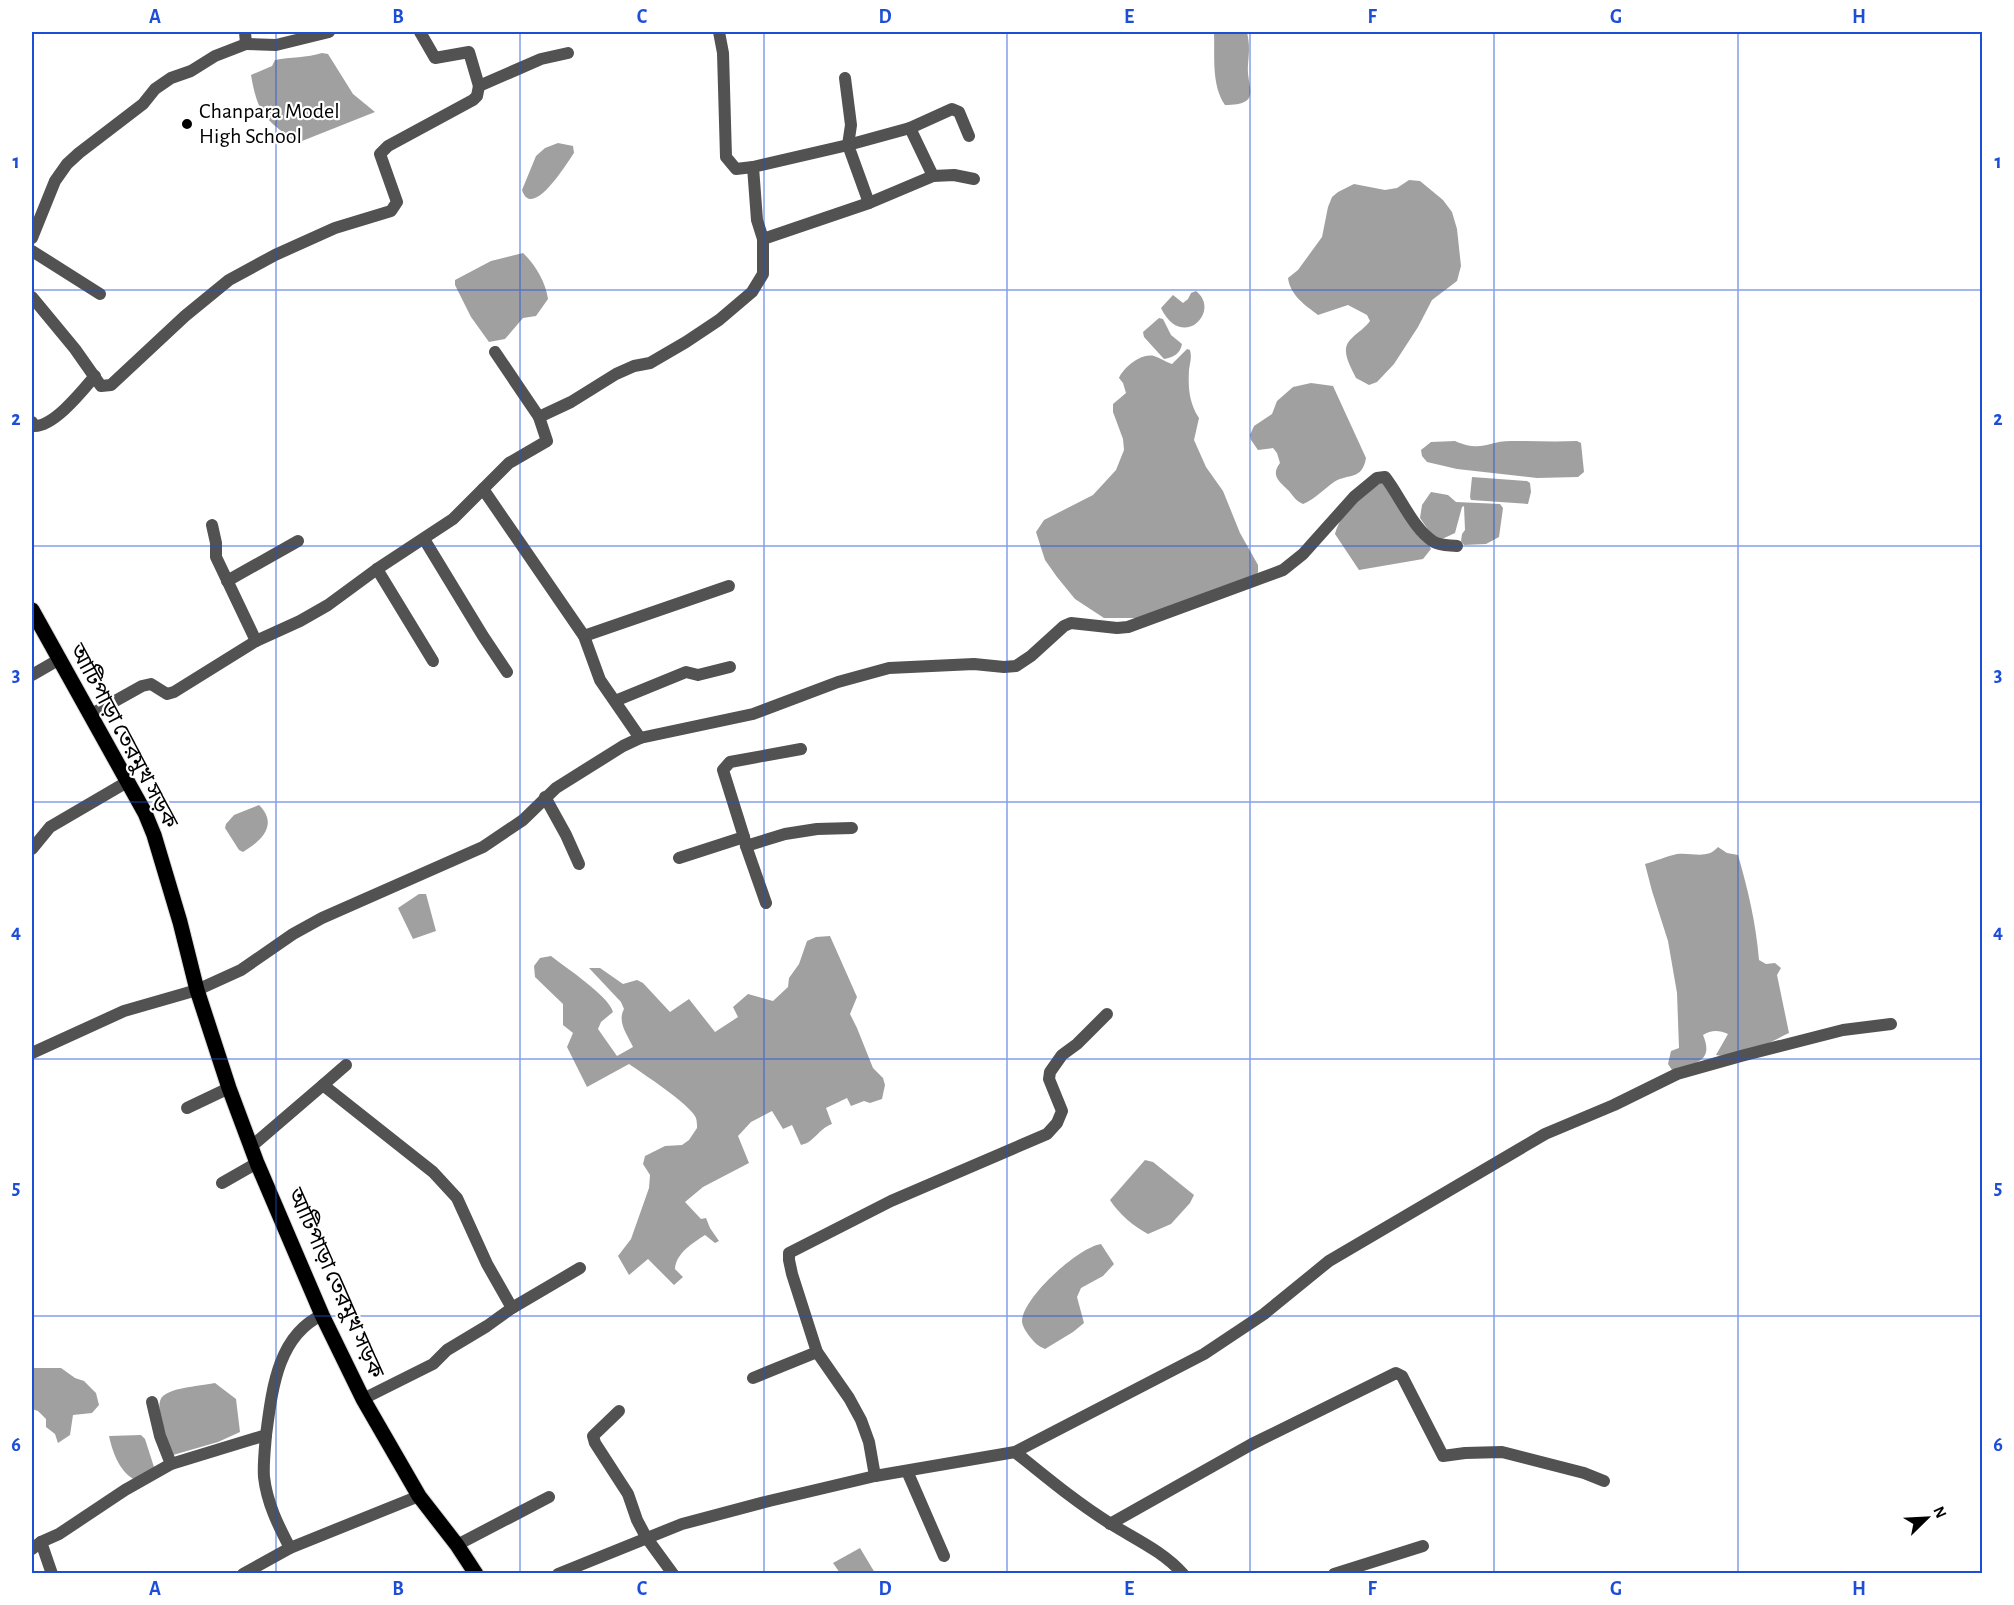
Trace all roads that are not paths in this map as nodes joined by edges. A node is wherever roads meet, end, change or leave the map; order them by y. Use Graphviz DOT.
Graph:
graph roads {
  1 [pos="329,32"];
  2 [pos="420,32"];
  3 [pos="719,32"];
  4 [pos="245,38"];
  5 [pos="568,53"];
  6 [pos="845,78"];
  7 [pos="479,86"];
  8 [pos="910,128"];
  9 [pos="969,136"];
  10 [pos="848,145"];
  11 [pos="753,167"];
  12 [pos="933,176"];
  13 [pos="974,179"];
  14 [pos="869,203"];
  15 [pos="32,238"];
  16 [pos="763,239"];
  17 [pos="32,250"];
  18 [pos="100,294"];
  19 [pos="32,297"];
  20 [pos="495,352"];
  21 [pos="95,376"];
  22 [pos="539,417"];
  23 [pos="32,422"];
  24 [pos="483,489"];
  25 [pos="212,525"];
  26 [pos="424,539"];
  27 [pos="298,541"];
  28 [pos="1457,546"];
  29 [pos="377,569"];
  30 [pos="227,581"];
  31 [pos="729,586"];
  32 [pos="32,610"];
  33 [pos="584,636"];
  34 [pos="256,641"];
  35 [pos="58,660"];
  36 [pos="433,661"];
  37 [pos="730,667"];
  38 [pos="507,672"];
  39 [pos="32,675"];
  40 [pos="615,701"];
  41 [pos="90,715"];
  42 [pos="640,738"];
  43 [pos="801,749"];
  44 [pos="127,782"];
  45 [pos="545,797"];
  46 [pos="852,828"];
  47 [pos="745,841"];
  48 [pos="32,849"];
  49 [pos="679,858"];
  50 [pos="579,864"];
  51 [pos="766,903"];
  52 [pos="197,990"];
  53 [pos="1107,1014"];
  54 [pos="1891,1024"];
  55 [pos="32,1053"];
  56 [pos="346,1065"];
  57 [pos="324,1084"];
  58 [pos="228,1088"];
  59 [pos="187,1108"];
  60 [pos="252,1146"];
  61 [pos="257,1163"];
  62 [pos="222,1183"];
  63 [pos="580,1268"];
  64 [pos="512,1308"];
  65 [pos="322,1315"];
  66 [pos="817,1352"];
  67 [pos="753,1377"];
  68 [pos="363,1399"];
  69 [pos="152,1401"];
  70 [pos="619,1411"];
  71 [pos="266,1435"];
  72 [pos="1015,1452"];
  73 [pos="171,1464"];
  74 [pos="907,1471"];
  75 [pos="875,1476"];
  76 [pos="1604,1481"];
  77 [pos="419,1496"];
  78 [pos="549,1497"];
  79 [pos="1110,1524"];
  80 [pos="646,1537"];
  81 [pos="36,1545"];
  82 [pos="457,1545"];
  83 [pos="1423,1546"];
  84 [pos="290,1548"];
  85 [pos="944,1556"];
  86 [pos="52,1574"];
  87 [pos="243,1574"];
  88 [pos="476,1574"];
  89 [pos="558,1574"];
  90 [pos="673,1574"];
  91 [pos="1183,1574"];
  92 [pos="1334,1574"];
  1 -- 4 [label="street"];
  2 -- 7 [label="street"];
  3 -- 11 [label="street"];
  4 -- 15 [label="street"];
  5 -- 7 [label="street"];
  6 -- 10 [label="street"];
  7 -- 21 [label="street"];
  8 -- 9 [label="street"];
  8 -- 10 [label="street"];
  8 -- 12 [label="street"];
  10 -- 11 [label="street"];
  10 -- 14 [label="street"];
  11 -- 16 [label="street"];
  12 -- 13 [label="street"];
  12 -- 14 [label="street"];
  14 -- 16 [label="street"];
  16 -- 22 [label="street"];
  17 -- 18 [label="street"];
  19 -- 21 [label="street"];
  20 -- 22 [label="street"];
  21 -- 23 [label="street"];
  22 -- 24 [label="street"];
  24 -- 26 [label="street"];
  24 -- 33 [label="street"];
  25 -- 30 [label="street"];
  26 -- 29 [label="street"];
  26 -- 38 [label="street"];
  27 -- 30 [label="street"];
  28 -- 42 [label="street"];
  29 -- 34 [label="street"];
  29 -- 36 [label="street"];
  30 -- 34 [label="street"];
  31 -- 33 [label="street"];
  32 -- 35 [label="main road, আটিপাড়া তেরমুখ সড়ক"];
  33 -- 40 [label="street"];
  34 -- 41 [label="street"];
  35 -- 39 [label="street"];
  35 -- 41 [label="main road, আটিপাড়া তেরমুখ সড়ক"];
  37 -- 40 [label="street"];
  40 -- 42 [label="street"];
  41 -- 44 [label="main road, আটিপাড়া তেরমুখ সড়ক"];
  42 -- 45 [label="street"];
  43 -- 47 [label="street"];
  44 -- 48 [label="street"];
  44 -- 52 [label="main road, আটিপাড়া তেরমুখ সড়ক"];
  45 -- 50 [label="street"];
  45 -- 52 [label="street"];
  46 -- 47 [label="street"];
  47 -- 49 [label="street"];
  47 -- 51 [label="street"];
  52 -- 55 [label="street"];
  52 -- 58 [label="main road, আটিপাড়া তেরমুখ সড়ক"];
  53 -- 66 [label="street"];
  54 -- 72 [label="street"];
  56 -- 57 [label="street"];
  57 -- 60 [label="street"];
  57 -- 64 [label="street"];
  58 -- 59 [label="street"];
  58 -- 60 [label="main road, আটিপাড়া তেরমুখ সড়ক"];
  60 -- 61 [label="main road, আটিপাড়া তেরমুখ সড়ক"];
  61 -- 62 [label="street"];
  61 -- 65 [label="main road, আটিপাড়া তেরমুখ সড়ক"];
  63 -- 64 [label="street"];
  64 -- 68 [label="street"];
  65 -- 68 [label="main road, আটিপাড়া তেরমুখ সড়ক"];
  65 -- 71 [label="street"];
  66 -- 67 [label="street"];
  66 -- 75 [label="street"];
  68 -- 77 [label="main road, আটিপাড়া তেরমুখ সড়ক"];
  69 -- 73 [label="street"];
  70 -- 80 [label="street"];
  71 -- 73 [label="street"];
  71 -- 84 [label="street"];
  72 -- 74 [label="street"];
  72 -- 79 [label="street"];
  73 -- 81 [label="street"];
  74 -- 75 [label="street"];
  74 -- 85 [label="street"];
  75 -- 80 [label="street"];
  76 -- 79 [label="street"];
  77 -- 82 [label="main road, আটিপাড়া তেরমুখ সড়ক"];
  77 -- 84 [label="street"];
  78 -- 82 [label="street"];
  79 -- 91 [label="street"];
  80 -- 89 [label="street"];
  80 -- 90 [label="street"];
  81 -- 86 [label="street"];
  82 -- 88 [label="main road, আটিপাড়া তেরমুখ সড়ক"];
  83 -- 92 [label="street"];
  84 -- 87 [label="street"];
}
